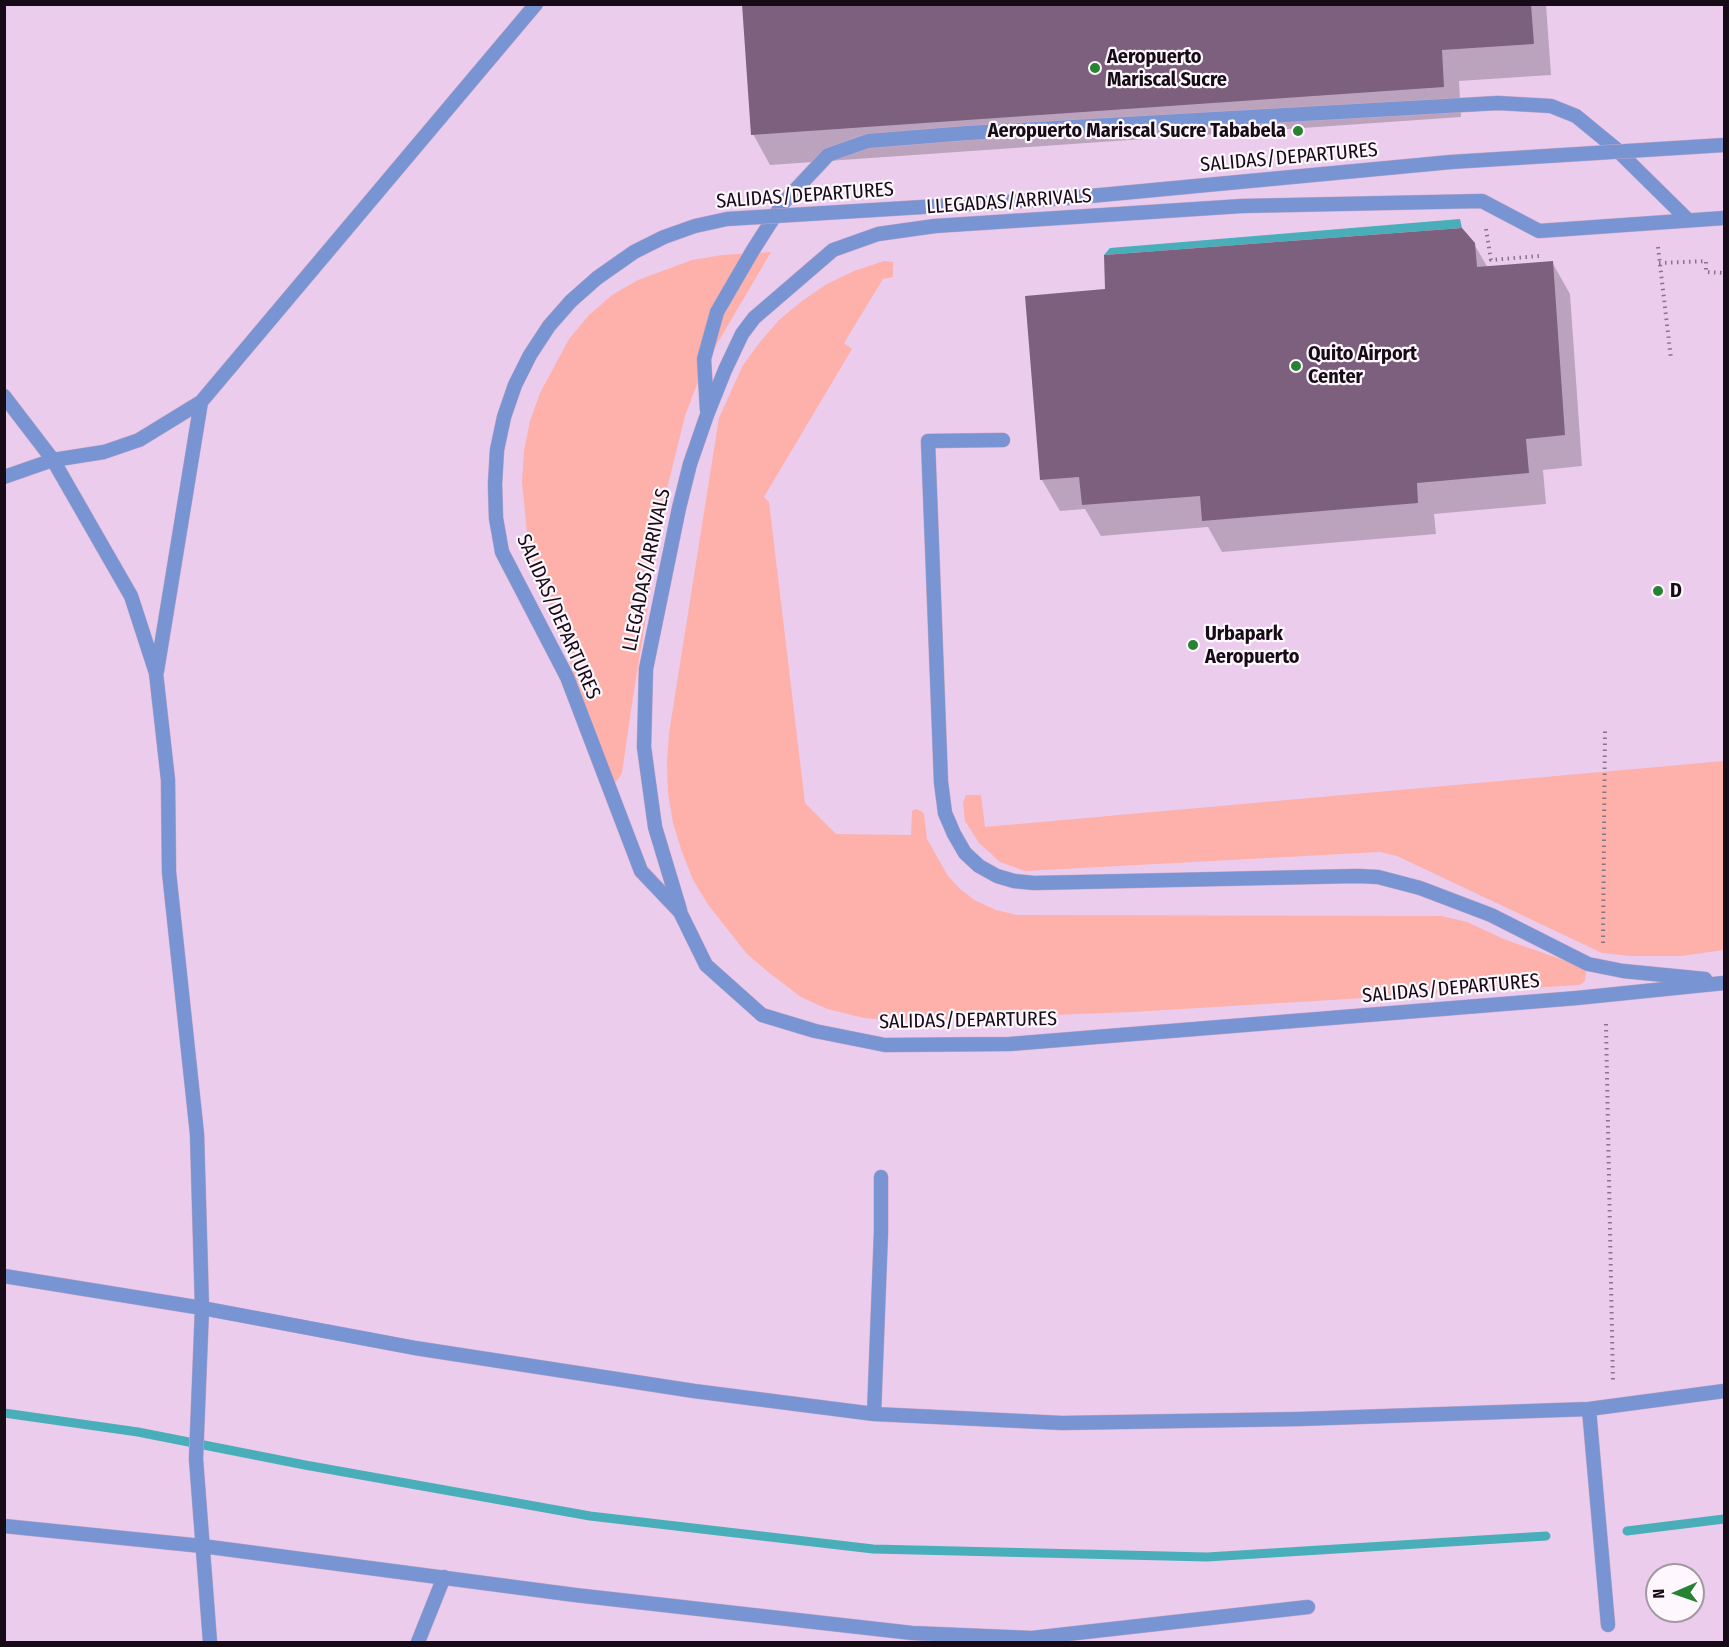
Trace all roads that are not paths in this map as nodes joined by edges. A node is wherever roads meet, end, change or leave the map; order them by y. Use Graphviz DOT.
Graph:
graph roads {
  1 [pos="536,4"];
  2 [pos="1725,145"];
  3 [pos="1725,218"];
  4 [pos="1688,220"];
  5 [pos="4,396"];
  6 [pos="201,402"];
  7 [pos="707,415"];
  8 [pos="1003,440"];
  9 [pos="53,460"];
  10 [pos="4,477"];
  11 [pos="156,673"];
  12 [pos="680,912"];
  13 [pos="1725,982"];
  14 [pos="881,1177"];
  15 [pos="4,1276"];
  16 [pos="202,1308"];
  17 [pos="1725,1391"];
  18 [pos="1589,1409"];
  19 [pos="874,1414"];
  20 [pos="4,1526"];
  21 [pos="202,1546"];
  22 [pos="444,1577"];
  23 [pos="1308,1607"];
  24 [pos="1608,1625"];
  25 [pos="210,1642"];
  26 [pos="418,1642"];
  1 -- 6 [label="lane"];
  2 -- 12 [label="lane, SALIDAS/DEPARTURES, bridge"];
  3 -- 4 [label="lane, LLEGADAS/ARRIVALS"];
  4 -- 7 [label="lane, LLEGADAS/ARRIVALS"];
  4 -- 7 [label="lane"];
  5 -- 9 [label="lane"];
  6 -- 9 [label="lane"];
  6 -- 11 [label="lane"];
  7 -- 12 [label="lane, LLEGADAS/ARRIVALS"];
  8 -- 13 [label="lane"];
  9 -- 10 [label="lane"];
  9 -- 11 [label="lane"];
  11 -- 16 [label="lane"];
  12 -- 13 [label="lane, SALIDAS/DEPARTURES"];
  14 -- 19 [label="lane"];
  15 -- 16 [label="lane"];
  16 -- 19 [label="lane"];
  16 -- 21 [label="lane"];
  17 -- 18 [label="lane"];
  18 -- 19 [label="lane"];
  18 -- 24 [label="lane"];
  20 -- 21 [label="lane"];
  21 -- 22 [label="lane"];
  21 -- 25 [label="lane"];
  22 -- 23 [label="lane"];
  22 -- 26 [label="lane"];
}
